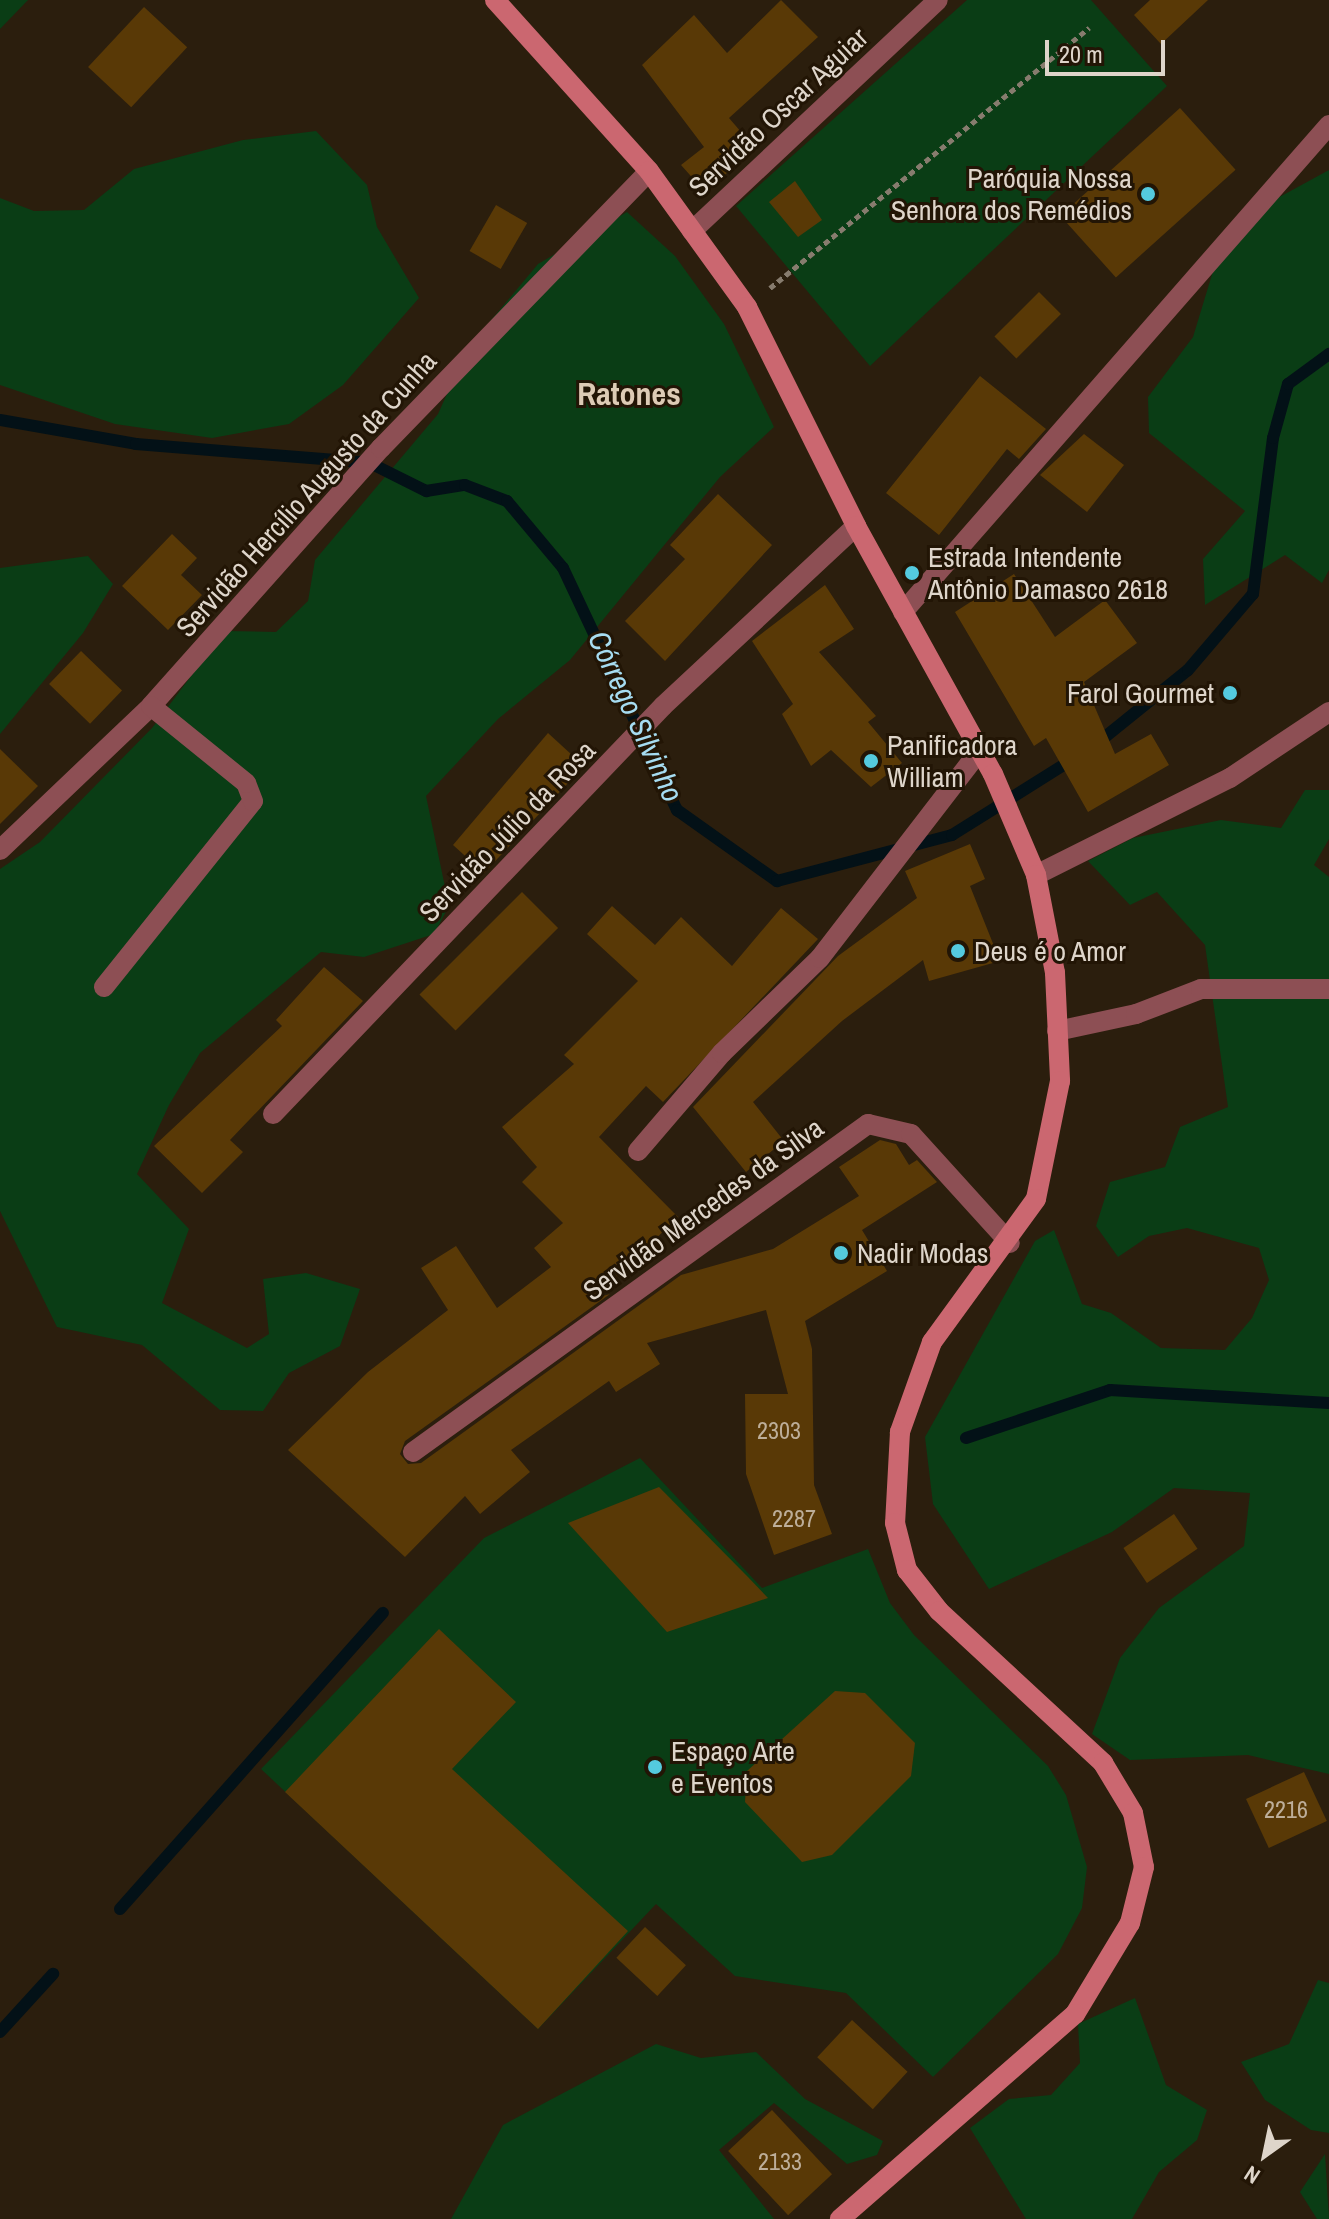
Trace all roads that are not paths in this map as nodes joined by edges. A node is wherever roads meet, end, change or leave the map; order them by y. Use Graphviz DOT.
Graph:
graph roads {
  1 [pos="938,0"];
  2 [pos="502,2"];
  3 [pos="1329,125"];
  4 [pos="649,171"];
  5 [pos="692,231"];
  6 [pos="856,526"];
  7 [pos="903,612"];
  8 [pos="151,706"];
  9 [pos="1329,712"];
  10 [pos="980,750"];
  11 [pos="0,850"];
  12 [pos="1036,875"];
  13 [pos="104,987"];
  14 [pos="1329,989"];
  15 [pos="1057,1031"];
  16 [pos="273,1114"];
  17 [pos="638,1151"];
  18 [pos="1010,1243"];
  19 [pos="413,1452"];
  20 [pos="840,2219"];
  1 -- 5 [label="street, Servidão Oscar Aguiar"];
  2 -- 4 [label="main road"];
  3 -- 7 [label="street"];
  4 -- 5 [label="main road"];
  4 -- 8 [label="street, Servidão Hercílio Augusto da Cunha"];
  5 -- 6 [label="main road"];
  6 -- 7 [label="main road"];
  6 -- 16 [label="street, Servidão Júlio da Rosa"];
  7 -- 10 [label="main road"];
  8 -- 11 [label="street, Servidão Hercílio Augusto da Cunha"];
  8 -- 13 [label="street"];
  9 -- 12 [label="street"];
  10 -- 12 [label="main road"];
  10 -- 17 [label="street"];
  12 -- 15 [label="main road"];
  14 -- 15 [label="street"];
  15 -- 18 [label="main road"];
  18 -- 19 [label="street, Servidão Mercedes da Silva"];
  18 -- 20 [label="main road"];
}
